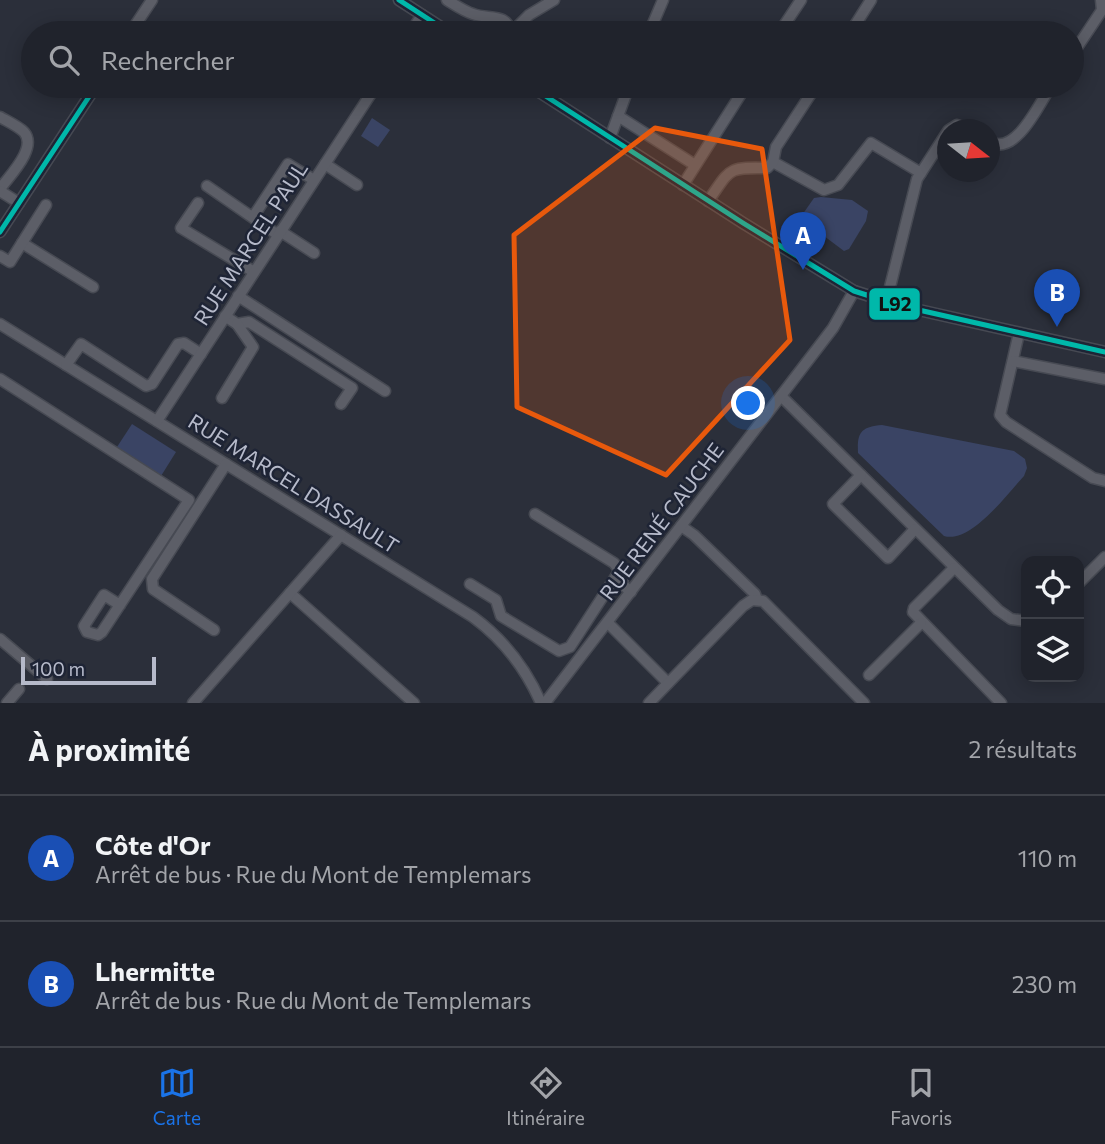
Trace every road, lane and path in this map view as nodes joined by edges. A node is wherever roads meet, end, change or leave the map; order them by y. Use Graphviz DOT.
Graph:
graph roads {
  1 [pos="152,0"];
  2 [pos="399,0"];
  3 [pos="447,0"];
  4 [pos="554,0"];
  5 [pos="663,0"];
  6 [pos="801,0"];
  7 [pos="871,0"];
  8 [pos="1101,0"];
  9 [pos="422,15"];
  10 [pos="138,21"];
  11 [pos="418,21"];
  12 [pos="431,21"];
  13 [pos="505,21"];
  14 [pos="523,21"];
  15 [pos="654,21"];
  16 [pos="787,21"];
  17 [pos="858,21"];
  18 [pos="1084,37"];
  19 [pos="88,98"];
  20 [pos="368,98"];
  21 [pos="548,98"];
  22 [pos="625,98"];
  23 [pos="738,98"];
  24 [pos="808,98"];
  25 [pos="1043,98"];
  26 [pos="618,116"];
  27 [pos="0,117"];
  28 [pos="610,138"];
  29 [pos="1000,145"];
  30 [pos="937,148"];
  31 [pos="774,162"];
  32 [pos="325,164"];
  33 [pos="695,165"];
  34 [pos="921,173"];
  35 [pos="314,180"];
  36 [pos="357,185"];
  37 [pos="683,185"];
  38 [pos="207,186"];
  39 [pos="0,190"];
  40 [pos="708,201"];
  41 [pos="198,202"];
  42 [pos="19,203"];
  43 [pos="46,205"];
  44 [pos="253,217"];
  45 [pos="0,232"];
  46 [pos="279,233"];
  47 [pos="22,243"];
  48 [pos="314,253"];
  49 [pos="0,256"];
  50 [pos="254,272"];
  51 [pos="93,287"];
  52 [pos="854,291"];
  53 [pos="238,296"];
  54 [pos="886,303"];
  55 [pos="225,316"];
  56 [pos="0,324"];
  57 [pos="237,324"];
  58 [pos="1019,333"];
  59 [pos="1105,352"];
  60 [pos="201,354"];
  61 [pos="1013,361"];
  62 [pos="66,365"];
  63 [pos="0,379"];
  64 [pos="1105,379"];
  65 [pos="385,391"];
  66 [pos="780,396"];
  67 [pos="222,398"];
  68 [pos="341,404"];
  69 [pos="157,421"];
  70 [pos="226,464"];
  71 [pos="861,475"];
  72 [pos="1105,481"];
  73 [pos="535,514"];
  74 [pos="681,526"];
  75 [pos="915,529"];
  76 [pos="341,535"];
  77 [pos="1105,556"];
  78 [pos="954,568"];
  79 [pos="620,570"];
  80 [pos="1084,578"];
  81 [pos="470,584"];
  82 [pos="290,593"];
  83 [pos="631,593"];
  84 [pos="757,600"];
  85 [pos="120,605"];
  86 [pos="1021,620"];
  87 [pos="608,623"];
  88 [pos="921,623"];
  89 [pos="214,630"];
  90 [pos="579,633"];
  91 [pos="0,639"];
  92 [pos="593,643"];
  93 [pos="869,675"];
  94 [pos="47,679"];
  95 [pos="668,683"];
  96 [pos="19,689"];
  97 [pos="7,703"];
  98 [pos="193,703"];
  99 [pos="414,703"];
  100 [pos="543,703"];
  101 [pos="649,703"];
  102 [pos="864,703"];
  103 [pos="1001,703"];
  1 -- 10 [label="street"];
  2 -- 9 [label="street"];
  3 -- 13 [label="street"];
  4 -- 14 [label="street"];
  5 -- 15 [label="street"];
  6 -- 16 [label="street"];
  7 -- 17 [label="street"];
  8 -- 18 [label="street"];
  9 -- 11 [label="street"];
  9 -- 12 [label="street"];
  19 -- 42 [label="street"];
  20 -- 32 [label="street, RUE MARCEL PAUL"];
  21 -- 28 [label="street"];
  22 -- 26 [label="street"];
  23 -- 33 [label="street"];
  24 -- 31 [label="street"];
  25 -- 29 [label="street"];
  26 -- 28 [label="street"];
  26 -- 33 [label="street"];
  27 -- 39 [label="street"];
  28 -- 37 [label="street"];
  30 -- 34 [label="street"];
  31 -- 34 [label="street"];
  31 -- 40 [label="street"];
  32 -- 35 [label="street, RUE MARCEL PAUL"];
  32 -- 36 [label="street"];
  33 -- 37 [label="street"];
  34 -- 54 [label="street"];
  35 -- 44 [label="street"];
  35 -- 46 [label="street, RUE MARCEL PAUL"];
  37 -- 40 [label="street"];
  38 -- 44 [label="street"];
  39 -- 42 [label="street"];
  40 -- 52 [label="street"];
  41 -- 50 [label="street"];
  42 -- 45 [label="street"];
  43 -- 47 [label="street"];
  44 -- 46 [label="street"];
  46 -- 48 [label="street"];
  46 -- 50 [label="street, RUE MARCEL PAUL"];
  47 -- 49 [label="street"];
  47 -- 51 [label="street"];
  50 -- 53 [label="street, RUE MARCEL PAUL"];
  52 -- 54 [label="street"];
  52 -- 66 [label="street, RUE RENÉ CAUCHE"];
  53 -- 55 [label="street, RUE MARCEL PAUL"];
  53 -- 65 [label="street"];
  54 -- 58 [label="street"];
  55 -- 57 [label="street"];
  55 -- 60 [label="street, RUE MARCEL PAUL"];
  56 -- 62 [label="street, RUE MARCEL DASSAULT"];
  57 -- 67 [label="street"];
  57 -- 68 [label="street"];
  58 -- 59 [label="street"];
  58 -- 61 [label="street"];
  60 -- 62 [label="street"];
  60 -- 69 [label="street, RUE MARCEL PAUL"];
  61 -- 64 [label="street"];
  61 -- 72 [label="street"];
  62 -- 69 [label="street, RUE MARCEL DASSAULT"];
  63 -- 85 [label="street"];
  66 -- 71 [label="street"];
  66 -- 74 [label="street, RUE RENÉ CAUCHE"];
  69 -- 70 [label="street, RUE MARCEL DASSAULT"];
  70 -- 76 [label="street, RUE MARCEL DASSAULT"];
  70 -- 89 [label="street"];
  71 -- 75 [label="street"];
  71 -- 75 [label="street"];
  73 -- 79 [label="street"];
  74 -- 83 [label="street, RUE RENÉ CAUCHE"];
  74 -- 84 [label="street"];
  75 -- 78 [label="street"];
  76 -- 82 [label="street"];
  76 -- 100 [label="street, RUE MARCEL DASSAULT"];
  77 -- 80 [label="street"];
  78 -- 86 [label="street"];
  78 -- 88 [label="street"];
  79 -- 83 [label="street"];
  79 -- 90 [label="street"];
  81 -- 90 [label="street"];
  82 -- 98 [label="street"];
  82 -- 99 [label="street"];
  83 -- 87 [label="street, RUE RENÉ CAUCHE"];
  84 -- 95 [label="street"];
  84 -- 102 [label="street"];
  87 -- 92 [label="street, RUE RENÉ CAUCHE"];
  87 -- 95 [label="street"];
  88 -- 93 [label="street"];
  88 -- 103 [label="street"];
  90 -- 92 [label="street"];
  91 -- 94 [label="street"];
  92 -- 100 [label="street, RUE RENÉ CAUCHE"];
  95 -- 101 [label="street"];
  96 -- 97 [label="street"];
}
